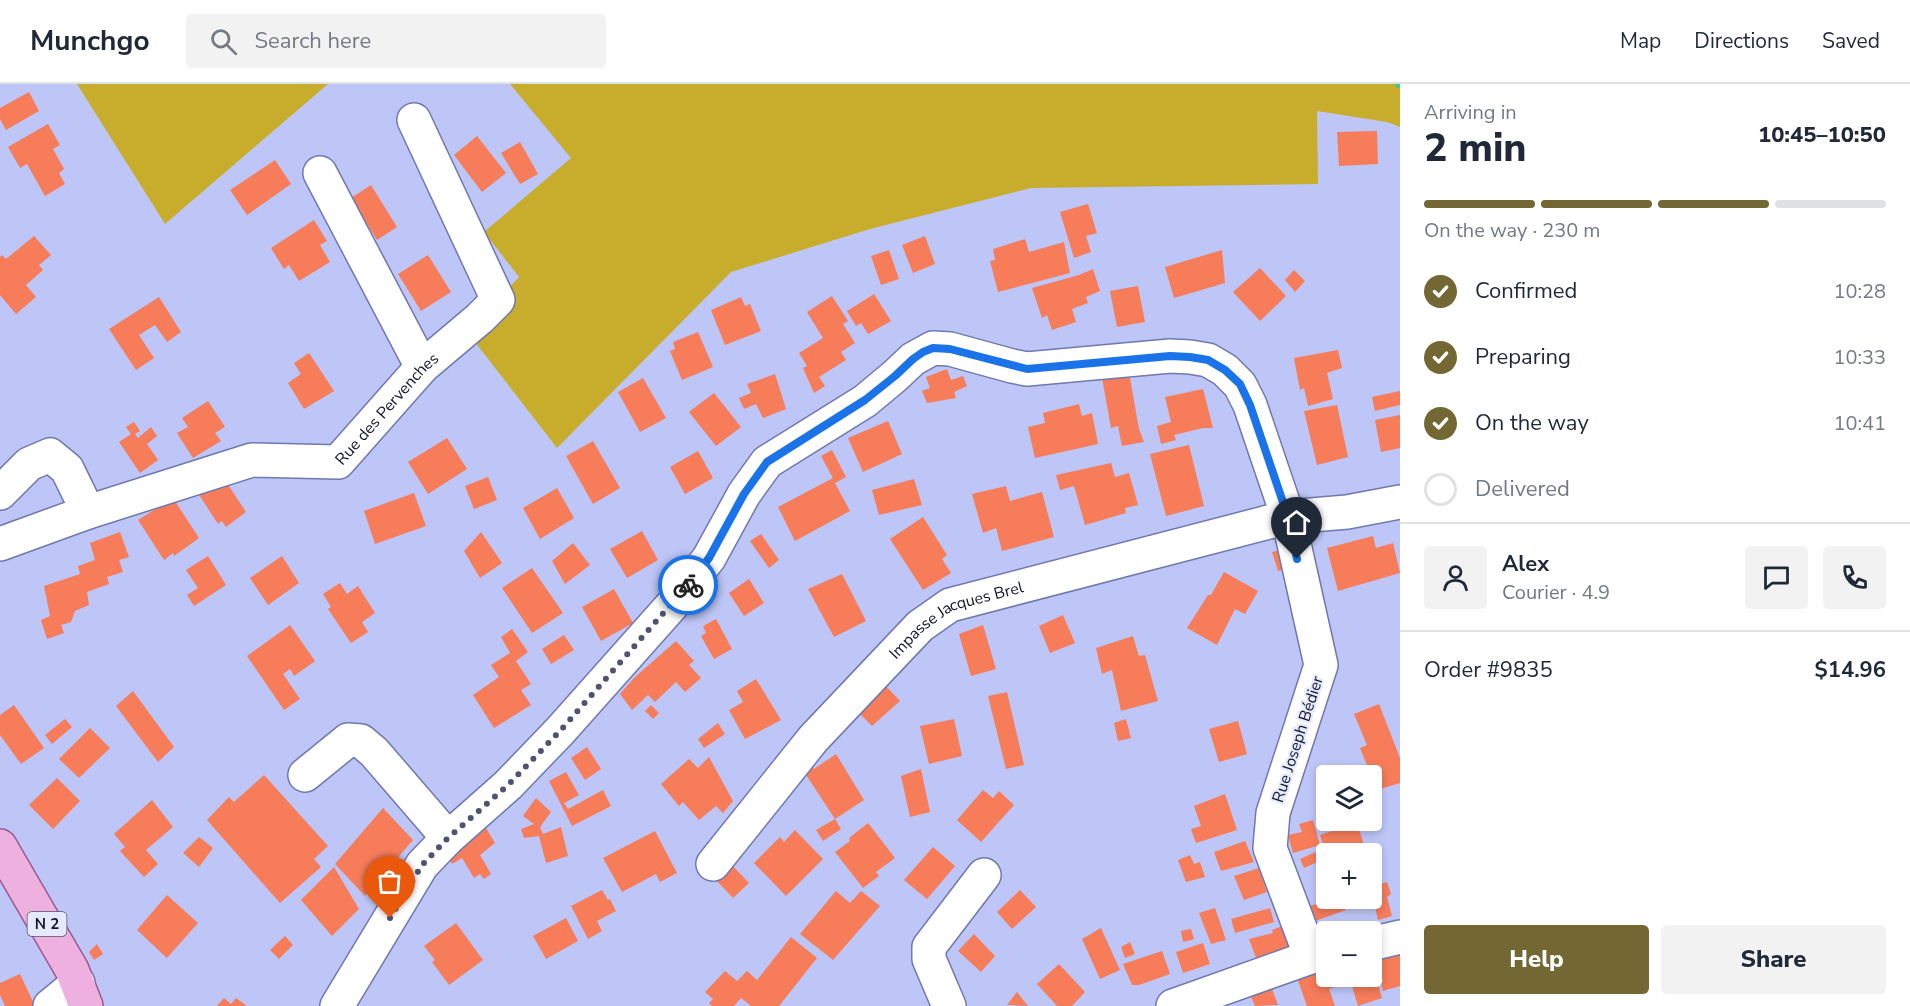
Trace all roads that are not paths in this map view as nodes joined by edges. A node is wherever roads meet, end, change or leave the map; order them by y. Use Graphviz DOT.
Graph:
graph roads {
  1 [pos="414,120"];
  2 [pos="320,173"];
  3 [pos="422,367"];
  4 [pos="0,493"];
  5 [pos="1400,502"];
  6 [pos="88,512"];
  7 [pos="1288,517"];
  8 [pos="0,544"];
  9 [pos="305,775"];
  10 [pos="447,839"];
  11 [pos="0,846"];
  12 [pos="713,864"];
  13 [pos="984,875"];
  14 [pos="1400,937"];
  15 [pos="1382,941"];
  16 [pos="1316,948"];
  17 [pos="1316,956"];
  18 [pos="82,995"];
  19 [pos="50,1006"];
  20 [pos="337,1006"];
  21 [pos="949,1006"];
  22 [pos="1173,1006"];
  1 -- 3 [label="street, Rue des Pervenches"];
  2 -- 3 [label="street"];
  3 -- 6 [label="street, Rue des Pervenches"];
  4 -- 6 [label="street"];
  5 -- 7 [label="street, Impasse Jacques Brel"];
  6 -- 8 [label="street, Rue des Pervenches"];
  7 -- 10 [label="street, Rue Joseph Bédier"];
  7 -- 12 [label="street, Impasse Jacques Brel"];
  7 -- 16 [label="street, Rue Joseph Bédier"];
  9 -- 10 [label="street"];
  10 -- 20 [label="street, Rue Joseph Bédier"];
  11 -- 18 [label="main road, N 2"];
  13 -- 21 [label="street"];
  14 -- 15 [label="street"];
  17 -- 22 [label="street"];
  18 -- 19 [label="street"];
}
